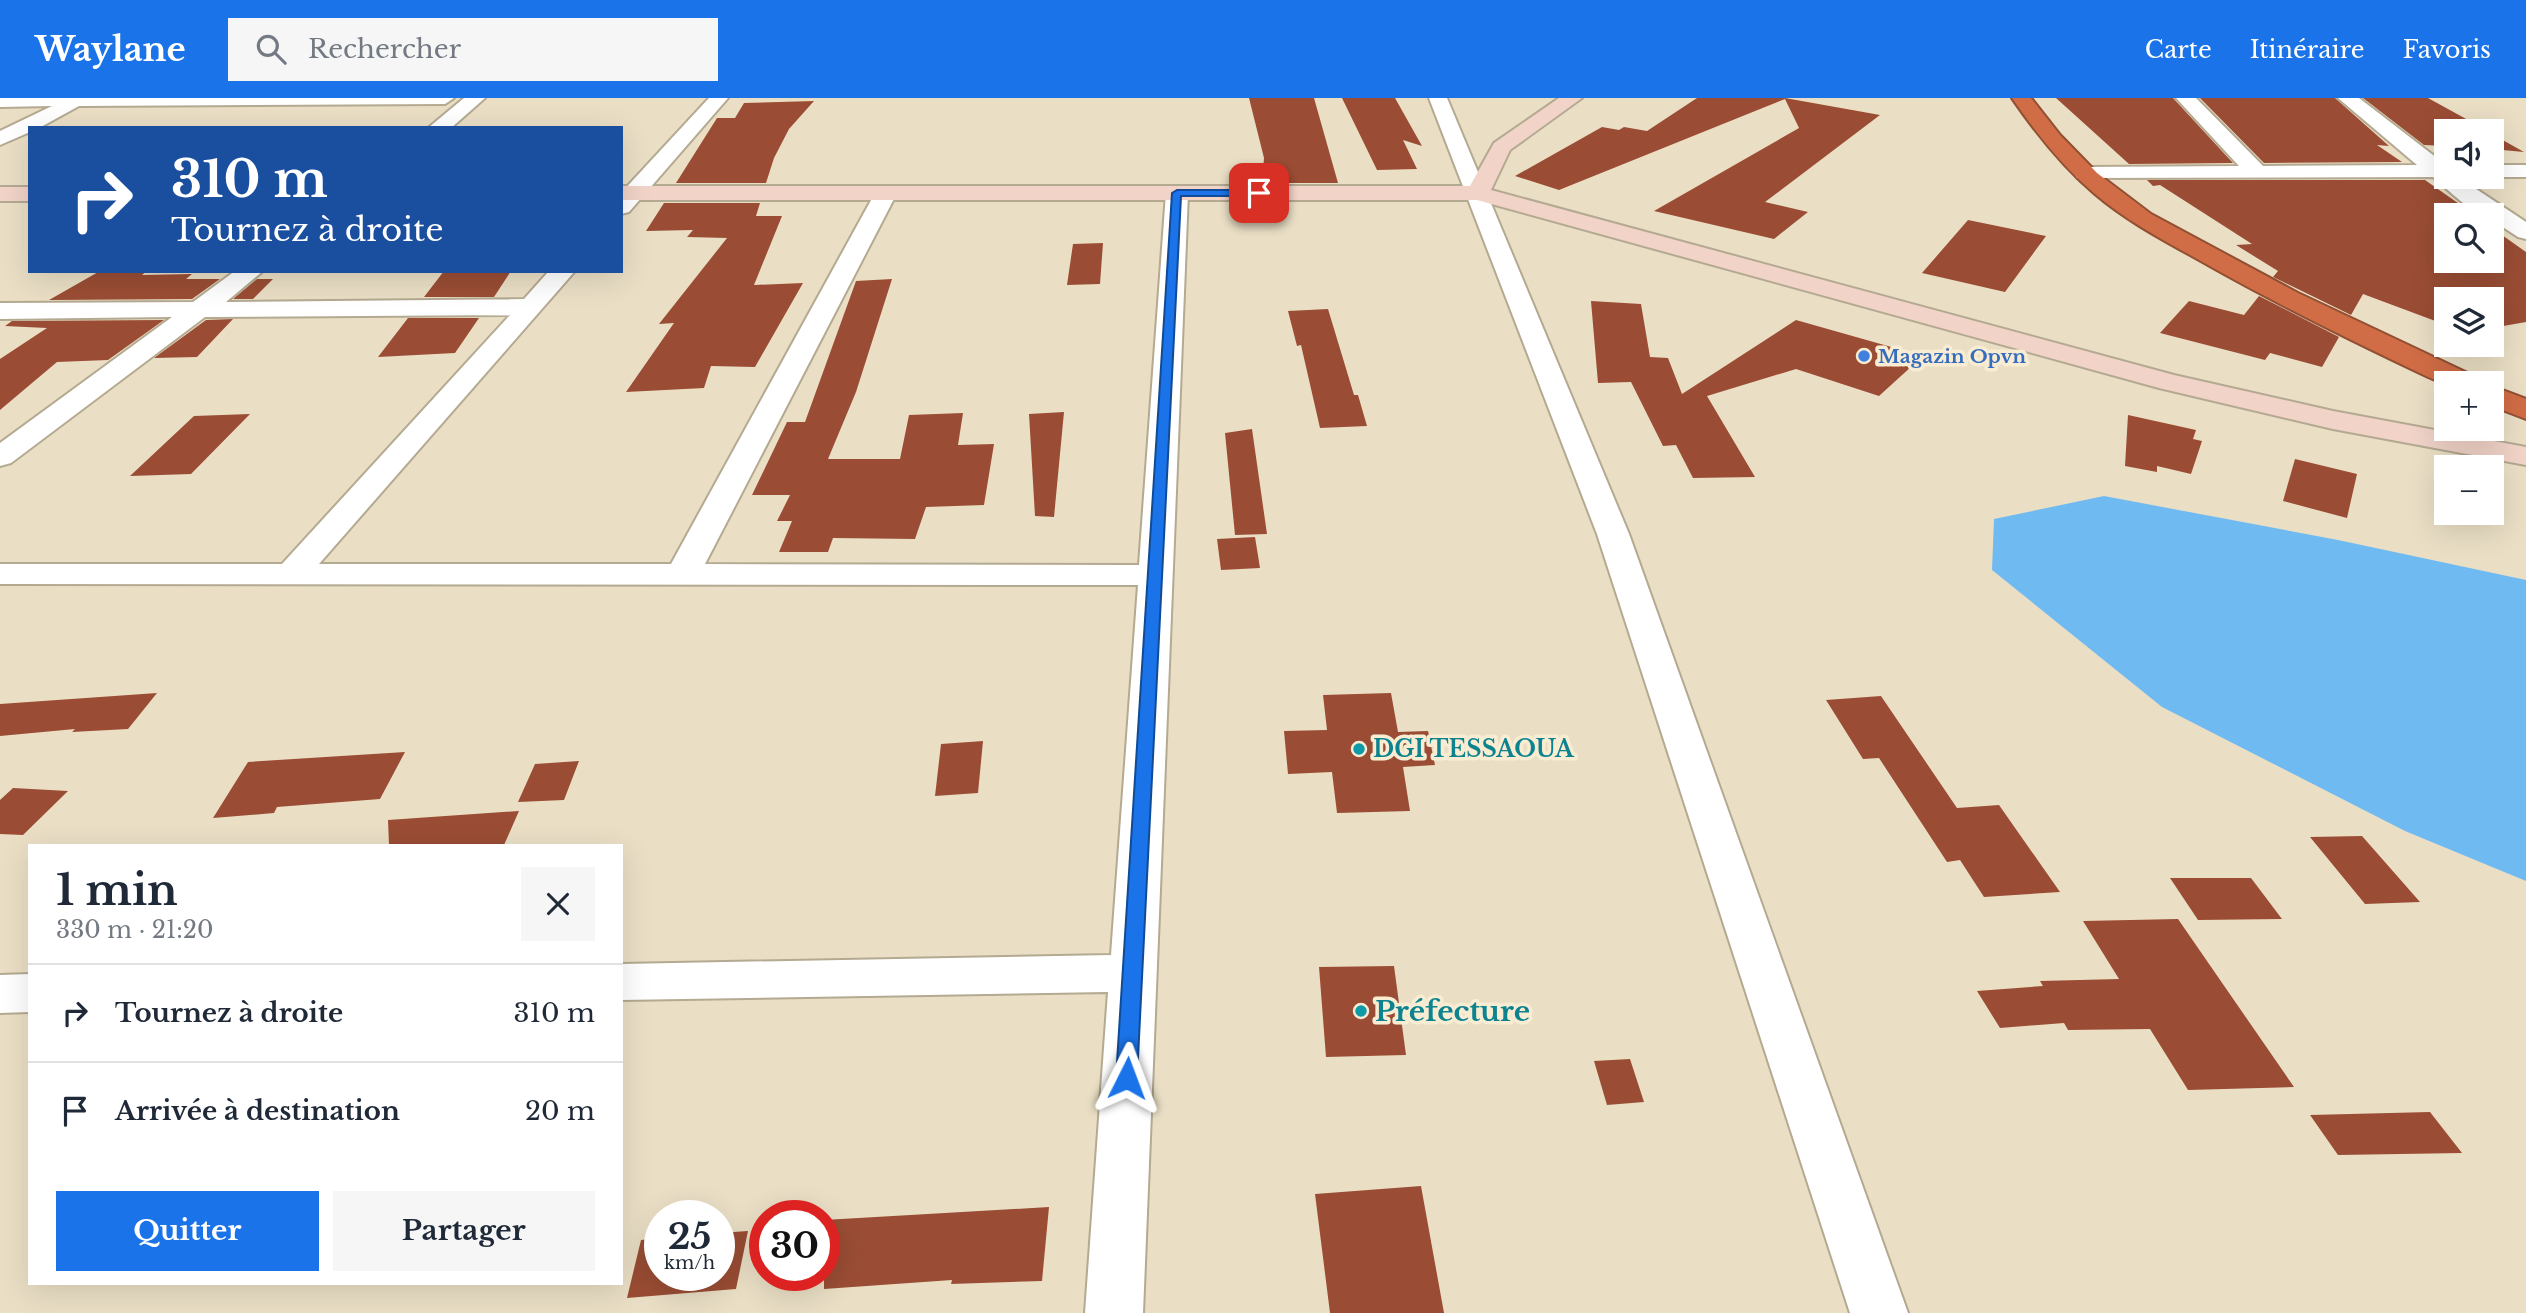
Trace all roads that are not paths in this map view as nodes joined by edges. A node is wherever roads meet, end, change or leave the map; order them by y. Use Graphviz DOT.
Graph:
graph roads {
  1 [pos="445,98"];
  2 [pos="476,98"];
  3 [pos="704,98"];
  4 [pos="1438,98"];
  5 [pos="1573,98"];
  6 [pos="2021,98"];
  7 [pos="2185,98"];
  8 [pos="2347,98"];
  9 [pos="81,99"];
  10 [pos="284,99"];
  11 [pos="0,102"];
  12 [pos="441,126"];
  13 [pos="0,139"];
  14 [pos="2434,164"];
  15 [pos="2434,171"];
  16 [pos="2504,171"];
  17 [pos="2526,171"];
  18 [pos="2257,172"];
  19 [pos="2085,173"];
  20 [pos="2462,189"];
  21 [pos="886,193"];
  22 [pos="1177,193"];
  23 [pos="1478,193"];
  24 [pos="0,194"];
  25 [pos="28,194"];
  26 [pos="625,198"];
  27 [pos="2526,232"];
  28 [pos="248,273"];
  29 [pos="561,273"];
  30 [pos="530,307"];
  31 [pos="199,310"];
  32 [pos="0,311"];
  33 [pos="2439,371"];
  34 [pos="2504,400"];
  35 [pos="2526,410"];
  36 [pos="2526,456"];
  37 [pos="0,457"];
  38 [pos="0,574"];
  39 [pos="292,574"];
  40 [pos="683,574"];
  41 [pos="1155,575"];
  42 [pos="1133,973"];
  43 [pos="623,982"];
  44 [pos="28,993"];
  45 [pos="0,994"];
  46 [pos="1114,1313"];
  47 [pos="1879,1313"];
  1 -- 10 [label="street"];
  2 -- 12 [label="street"];
  3 -- 26 [label="street"];
  4 -- 23 [label="street"];
  5 -- 23 [label="street"];
  6 -- 19 [label="highway"];
  7 -- 18 [label="street"];
  8 -- 14 [label="street"];
  9 -- 10 [label="street"];
  9 -- 11 [label="street"];
  9 -- 13 [label="street"];
  15 -- 18 [label="street"];
  16 -- 17 [label="street"];
  18 -- 19 [label="street"];
  19 -- 33 [label="highway"];
  20 -- 27 [label="street"];
  21 -- 22 [label="street"];
  21 -- 26 [label="street"];
  21 -- 40 [label="street"];
  22 -- 23 [label="street"];
  22 -- 41 [label="street"];
  23 -- 36 [label="street"];
  23 -- 47 [label="street"];
  24 -- 25 [label="street"];
  28 -- 31 [label="street"];
  29 -- 30 [label="street"];
  30 -- 31 [label="street"];
  30 -- 39 [label="street"];
  31 -- 32 [label="street"];
  31 -- 37 [label="street"];
  34 -- 35 [label="highway"];
  38 -- 39 [label="street"];
  39 -- 40 [label="street"];
  40 -- 41 [label="street"];
  41 -- 42 [label="street"];
  42 -- 43 [label="street"];
  42 -- 46 [label="street"];
  44 -- 45 [label="street"];
}
